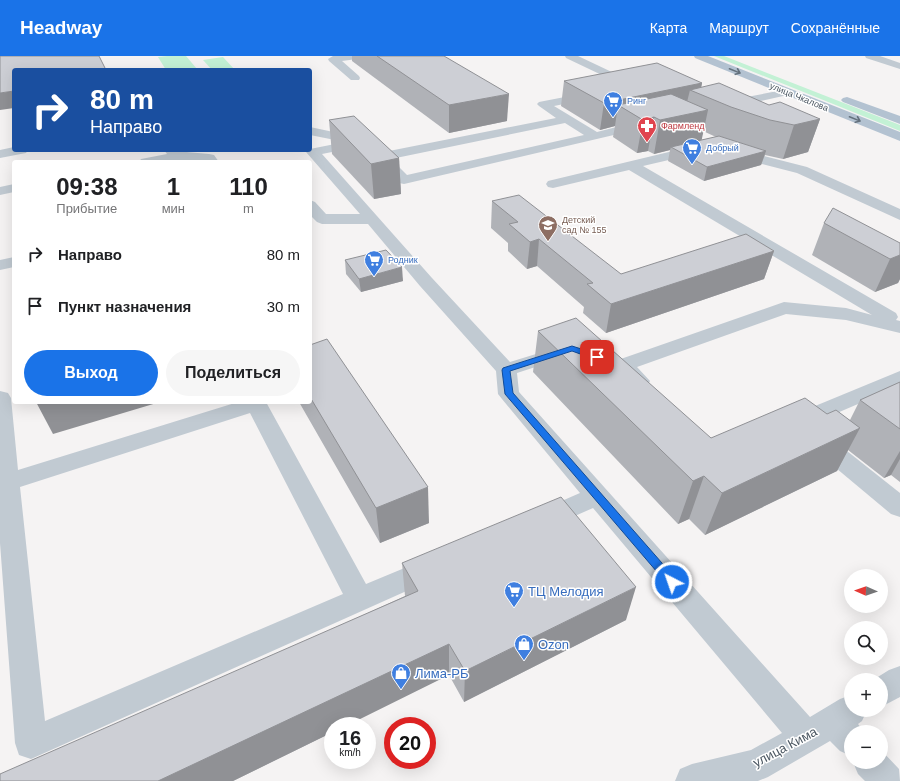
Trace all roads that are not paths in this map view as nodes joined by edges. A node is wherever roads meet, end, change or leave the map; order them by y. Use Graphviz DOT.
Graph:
graph roads {
  1 [pos="357,56"];
  2 [pos="570,56"];
  3 [pos="699,56"];
  4 [pos="870,56"];
  5 [pos="900,66"];
  6 [pos="355,78"];
  7 [pos="788,92"];
  8 [pos="835,95"];
  9 [pos="734,103"];
  10 [pos="716,108"];
  11 [pos="756,113"];
  12 [pos="567,119"];
  13 [pos="900,120"];
  14 [pos="658,121"];
  15 [pos="312,131"];
  16 [pos="697,135"];
  17 [pos="595,136"];
  18 [pos="900,138"];
  19 [pos="366,142"];
  20 [pos="715,144"];
  21 [pos="12,152"];
  22 [pos="173,153"];
  23 [pos="0,154"];
  24 [pos="381,157"];
  25 [pos="152,160"];
  26 [pos="210,160"];
  27 [pos="631,165"];
  28 [pos="556,186"];
  29 [pos="12,188"];
  30 [pos="0,191"];
  31 [pos="312,206"];
  32 [pos="900,215"];
  33 [pos="372,219"];
  34 [pos="12,262"];
  35 [pos="0,265"];
  36 [pos="900,324"];
  37 [pos="900,327"];
  38 [pos="603,359"];
  39 [pos="506,370"];
  40 [pos="900,378"];
  41 [pos="652,392"];
  42 [pos="0,398"];
  43 [pos="796,422"];
  44 [pos="774,431"];
  45 [pos="8,482"];
  46 [pos="596,496"];
  47 [pos="900,507"];
  48 [pos="523,529"];
  49 [pos="452,559"];
  50 [pos="360,599"];
  51 [pos="900,680"];
  52 [pos="888,688"];
  53 [pos="836,727"];
  54 [pos="876,769"];
  55 [pos="758,773"];
  56 [pos="692,781"];
  57 [pos="887,781"];
  1 -- 6 [label="street"];
  2 -- 12 [label="street"];
  3 -- 7 [label="main road, улица Чкалова, one-way"];
  4 -- 5 [label="street"];
  7 -- 9 [label="street"];
  7 -- 18 [label="main road, улица Чкалова, one-way"];
  8 -- 13 [label="main road, улица Чкалова"];
  9 -- 10 [label="street"];
  9 -- 11 [label="street"];
  12 -- 17 [label="street"];
  12 -- 24 [label="street"];
  14 -- 17 [label="street"];
  15 -- 19 [label="street"];
  16 -- 20 [label="street"];
  17 -- 24 [label="street"];
  19 -- 24 [label="street"];
  19 -- 33 [label="street"];
  20 -- 27 [label="street"];
  20 -- 32 [label="street"];
  21 -- 23 [label="street"];
  22 -- 25 [label="street"];
  22 -- 26 [label="street"];
  27 -- 28 [label="street"];
  27 -- 36 [label="street"];
  29 -- 30 [label="street"];
  31 -- 33 [label="street"];
  33 -- 39 [label="street"];
  34 -- 35 [label="street"];
  37 -- 38 [label="street"];
  38 -- 39 [label="street"];
  38 -- 41 [label="street"];
  39 -- 46 [label="street"];
  40 -- 43 [label="street"];
  42 -- 45 [label="street"];
  43 -- 44 [label="street"];
  43 -- 47 [label="street"];
  45 -- 50 [label="street"];
  45 -- 50 [label="street"];
  46 -- 48 [label="street"];
  46 -- 53 [label="street"];
  49 -- 50 [label="street"];
  51 -- 52 [label="street"];
  53 -- 55 [label="street, улица Кима"];
  54 -- 57 [label="street"];
  55 -- 56 [label="street, улица Кима"];
}
